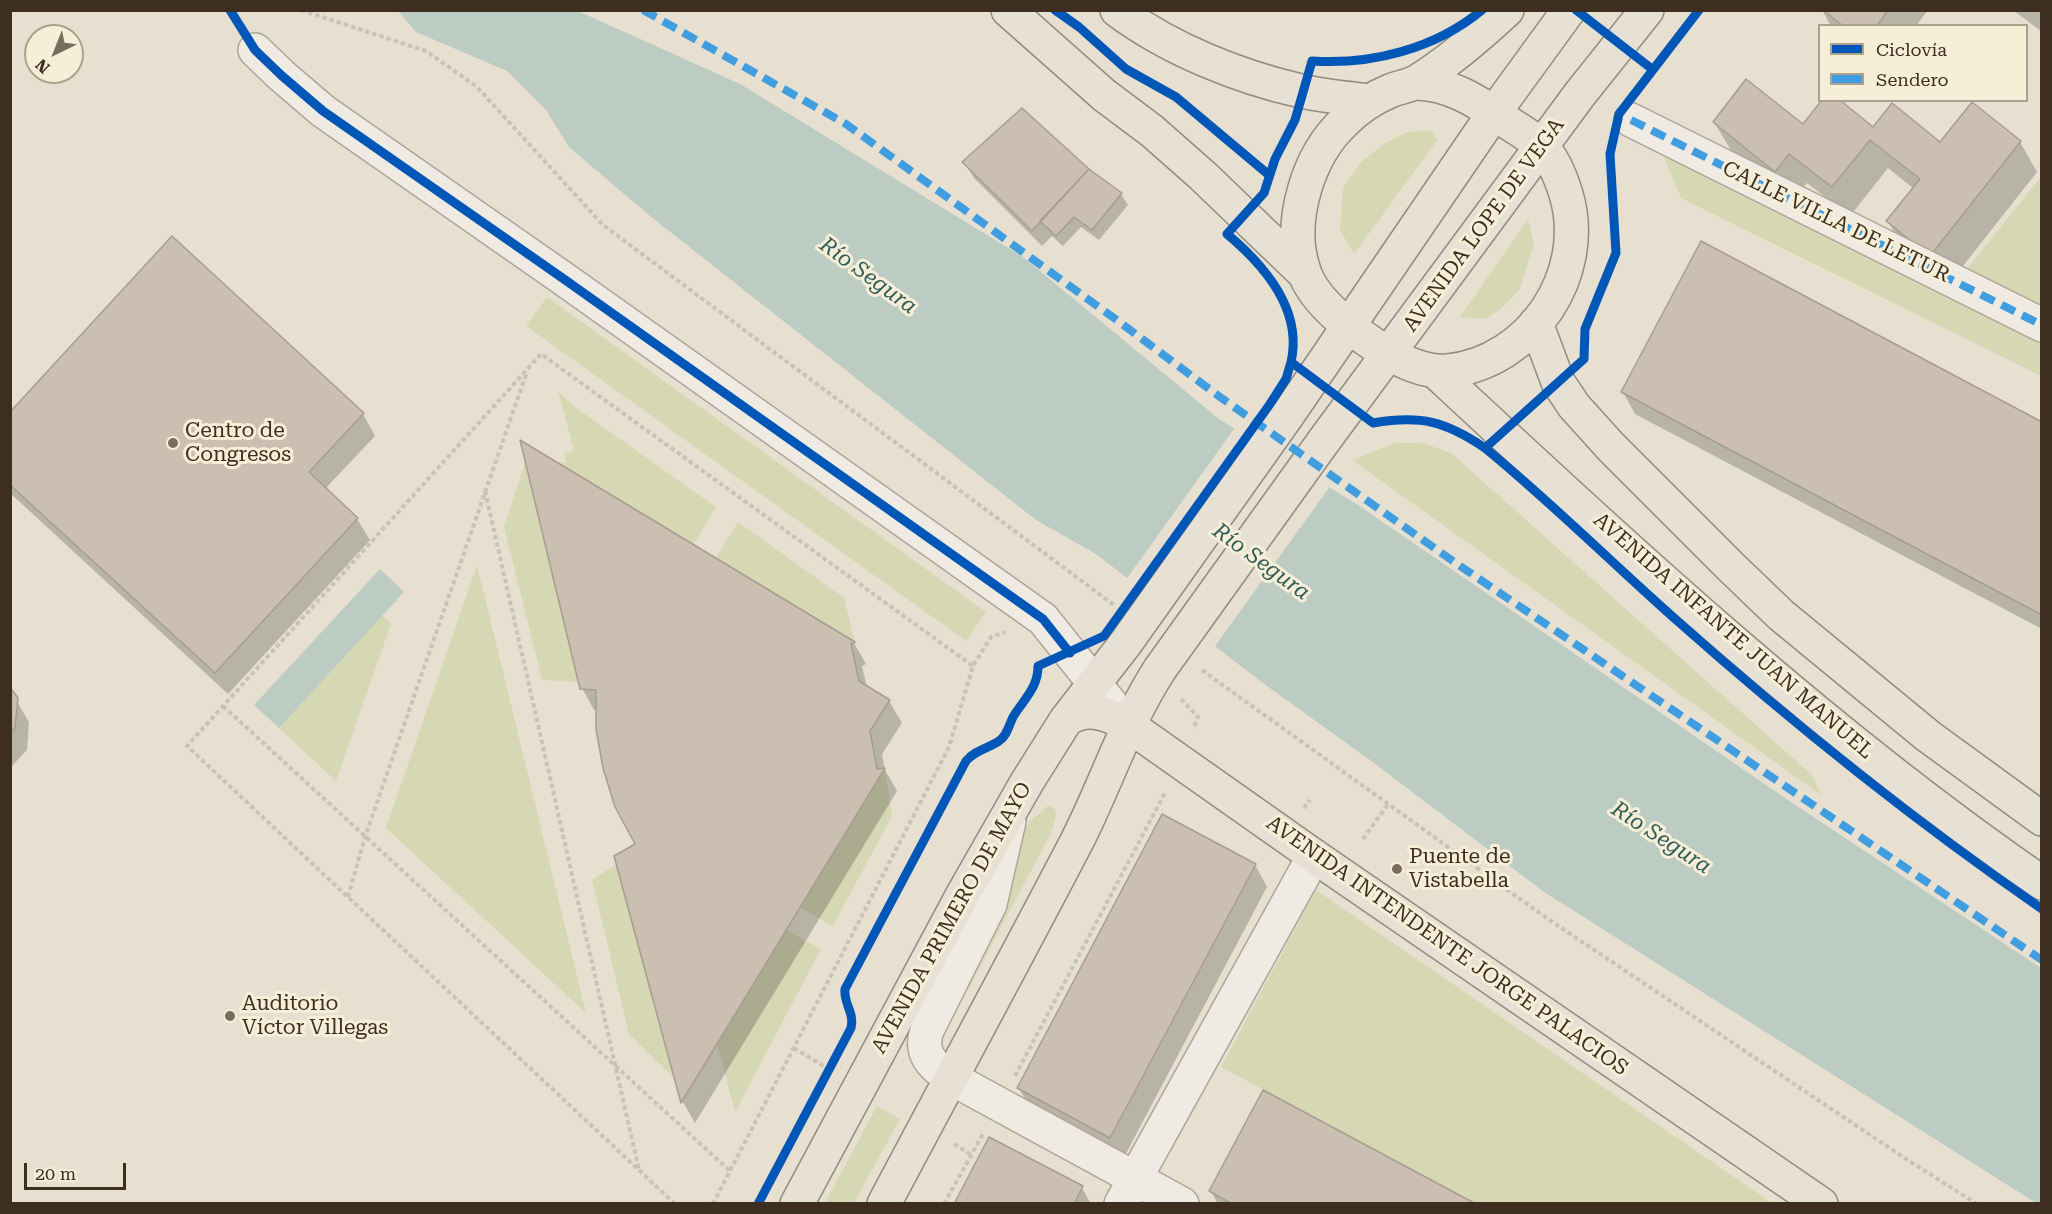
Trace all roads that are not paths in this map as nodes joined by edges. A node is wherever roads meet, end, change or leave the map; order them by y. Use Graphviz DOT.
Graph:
graph roads {
  1 [pos="1008,10"];
  2 [pos="1118,10"];
  3 [pos="1507,10"];
  4 [pos="1569,10"];
  5 [pos="1642,18"];
  6 [pos="255,50"];
  7 [pos="1416,83"];
  8 [pos="1369,101"];
  9 [pos="1494,113"];
  10 [pos="1631,120"];
  11 [pos="1541,146"];
  12 [pos="1304,273"];
  13 [pos="1536,323"];
  14 [pos="1348,325"];
  15 [pos="2042,325"];
  16 [pos="1389,354"];
  17 [pos="1437,373"];
  18 [pos="1095,683"];
  19 [pos="1066,720"];
  20 [pos="1128,725"];
  21 [pos="1012,808"];
  22 [pos="2042,819"];
  23 [pos="1314,856"];
  24 [pos="2042,883"];
  25 [pos="951,1078"];
  26 [pos="1128,1191"];
  27 [pos="797,1203"];
  28 [pos="884,1203"];
  29 [pos="1182,1203"];
  30 [pos="1821,1203"];
  1 -- 12 [label="main road"];
  2 -- 8 [label="main road"];
  3 -- 7 [label="main road"];
  4 -- 9 [label="main road"];
  5 -- 11 [label="main road, AVENIDA LOPE DE VEGA"];
  6 -- 18 [label="street"];
  7 -- 8 [label="main road"];
  7 -- 9 [label="main road"];
  8 -- 12 [label="main road"];
  9 -- 11 [label="main road"];
  9 -- 14 [label="main road"];
  10 -- 15 [label="street, CALLE VILLA DE LETUR"];
  11 -- 13 [label="main road"];
  11 -- 16 [label="main road, AVENIDA LOPE DE VEGA"];
  12 -- 14 [label="main road"];
  13 -- 17 [label="main road"];
  13 -- 22 [label="main road"];
  14 -- 16 [label="main road"];
  14 -- 18 [label="main road, AVENIDA PRIMERO DE MAYO, bridge"];
  16 -- 17 [label="main road"];
  16 -- 20 [label="main road, AVENIDA LOPE DE VEGA, bridge"];
  17 -- 24 [label="main road, AVENIDA INFANTE JUAN MANUEL"];
  18 -- 19 [label="main road, AVENIDA PRIMERO DE MAYO"];
  18 -- 20 [label="street"];
  19 -- 20 [label="main road, AVENIDA INTENDENTE JORGE PALACIOS"];
  19 -- 21 [label="main road, AVENIDA PRIMERO DE MAYO"];
  20 -- 23 [label="main road, AVENIDA INTENDENTE JORGE PALACIOS"];
  20 -- 25 [label="main road"];
  21 -- 25 [label="street"];
  21 -- 27 [label="main road, AVENIDA PRIMERO DE MAYO"];
  23 -- 26 [label="street"];
  23 -- 30 [label="main road, AVENIDA INTENDENTE JORGE PALACIOS"];
  25 -- 26 [label="street"];
  25 -- 28 [label="main road"];
  26 -- 29 [label="street"];
}
